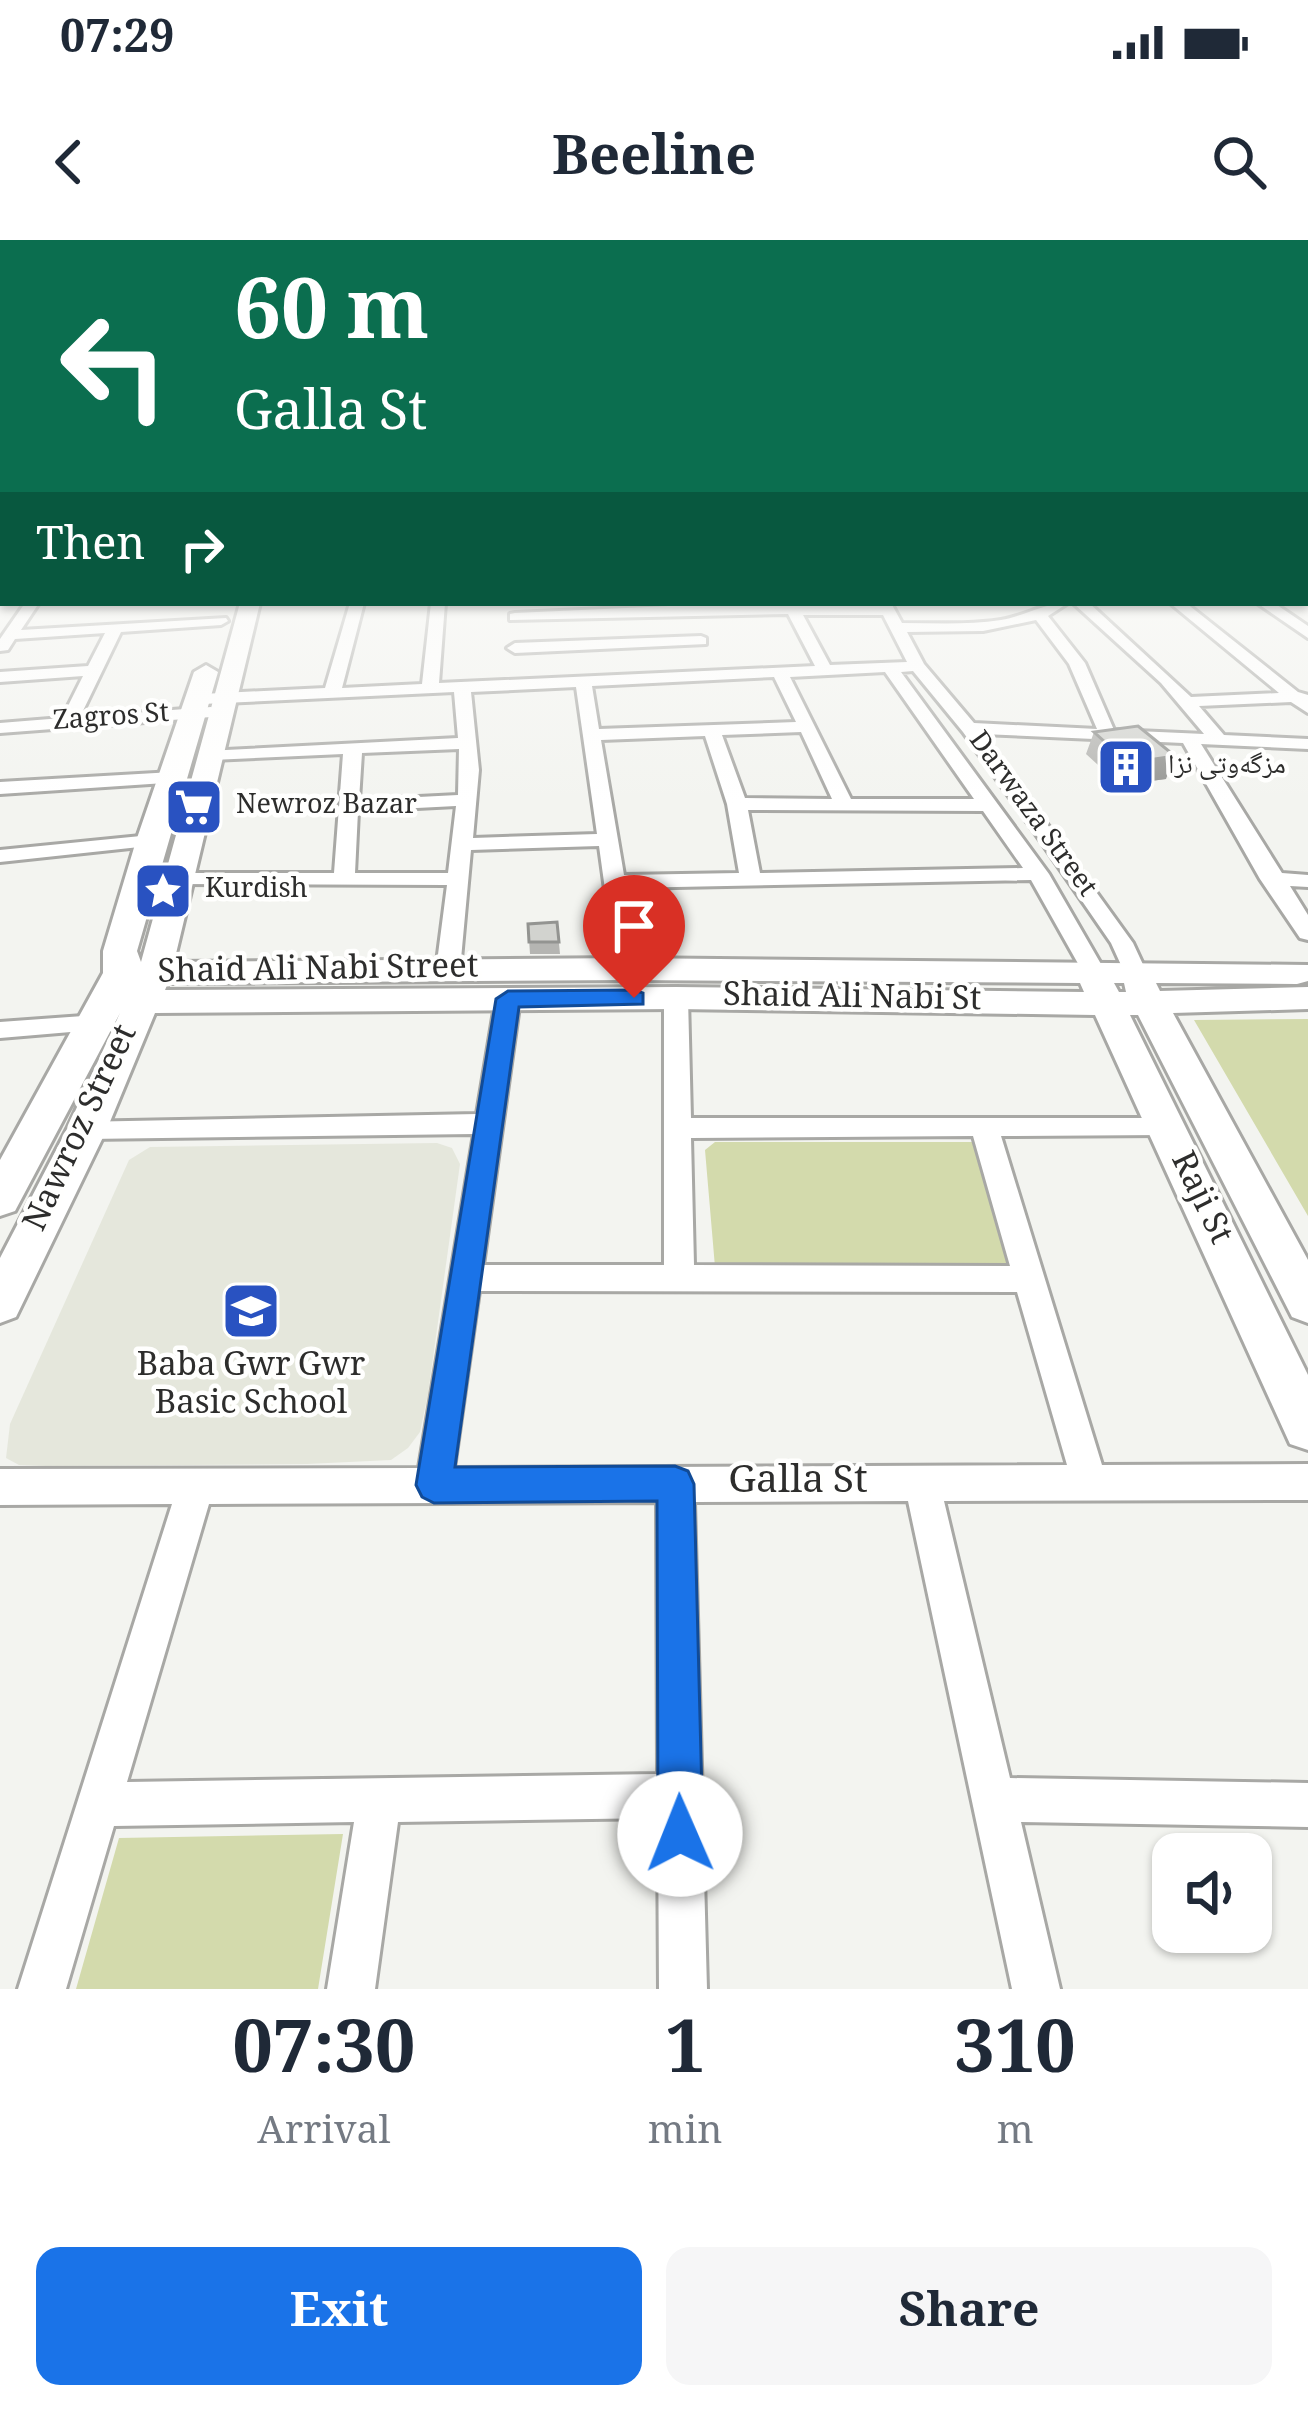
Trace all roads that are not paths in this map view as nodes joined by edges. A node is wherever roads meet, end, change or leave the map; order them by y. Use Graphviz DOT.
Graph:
graph roads {
  1 [pos="109,640"];
  2 [pos="225,640"];
  3 [pos="347,640"];
  4 [pos="435,640"];
  5 [pos="515,640"];
  6 [pos="810,640"];
  7 [pos="904,640"];
  8 [pos="1059,640"];
  9 [pos="1126,640"];
  10 [pos="1225,640"];
  11 [pos="701,641"];
  12 [pos="515,648"];
  13 [pos="916,666"];
  14 [pos="889,667"];
  15 [pos="825,670"];
  16 [pos="93,671"];
  17 [pos="780,672"];
  18 [pos="710,676"];
  19 [pos="0,677"];
  20 [pos="584,681"];
  21 [pos="516,684"];
  22 [pos="462,687"];
  23 [pos="430,688"];
  24 [pos="332,692"];
  25 [pos="1304,700"];
  26 [pos="1186,702"];
  27 [pos="209,706"];
  28 [pos="69,722"];
  29 [pos="0,728"];
  30 [pos="806,728"];
  31 [pos="969,728"];
  32 [pos="712,731"];
  33 [pos="591,735"];
  34 [pos="1108,735"];
  35 [pos="1189,739"];
  36 [pos="1219,740"];
  37 [pos="467,742"];
  38 [pos="1308,744"];
  39 [pos="353,747"];
  40 [pos="212,755"];
  41 [pos="172,778"];
  42 [pos="0,788"];
  43 [pos="468,800"];
  44 [pos="737,804"];
  45 [pos="991,805"];
  46 [pos="349,806"];
  47 [pos="845,806"];
  48 [pos="607,839"];
  49 [pos="151,841"];
  50 [pos="464,844"];
  51 [pos="6,855"];
  52 [pos="1038,874"];
  53 [pos="176,879"];
  54 [pos="344,879"];
  55 [pos="461,879"];
  56 [pos="0,880"];
  57 [pos="1271,880"];
  58 [pos="751,881"];
  59 [pos="1308,881"];
  60 [pos="613,882"];
  61 [pos="1308,933"];
  62 [pos="628,969"];
  63 [pos="448,970"];
  64 [pos="1308,973"];
  65 [pos="1120,987"];
  66 [pos="124,995"];
  67 [pos="676,998"];
  68 [pos="1308,998"];
  69 [pos="508,999"];
  70 [pos="0,1030"];
  71 [pos="487,1124"];
  72 [pos="1163,1125"];
  73 [pos="984,1126"];
  74 [pos="676,1128"];
  75 [pos="87,1129"];
  76 [pos="12,1155"];
  77 [pos="0,1199"];
  78 [pos="465,1277"];
  79 [pos="679,1278"];
  80 [pos="1030,1280"];
  81 [pos="0,1304"];
  82 [pos="1308,1304"];
  83 [pos="1308,1427"];
  84 [pos="1089,1481"];
  85 [pos="922,1482"];
  86 [pos="1308,1482"];
  87 [pos="675,1484"];
  88 [pos="434,1485"];
  89 [pos="196,1486"];
  90 [pos="0,1487"];
  91 [pos="680,1796"];
  92 [pos="379,1800"];
  93 [pos="994,1800"];
  94 [pos="99,1804"];
  95 [pos="1308,1805"];
  96 [pos="42,1989"];
  97 [pos="351,1989"];
  98 [pos="683,1989"];
  99 [pos="1036,1989"];
  1 -- 16 [label="street"];
  2 -- 27 [label="main road, Nawroz Street"];
  3 -- 24 [label="street"];
  4 -- 23 [label="street"];
  5 -- 12 [label="street"];
  6 -- 15 [label="street"];
  7 -- 13 [label="street, Darwaza Street"];
  8 -- 34 [label="street"];
  9 -- 26 [label="street"];
  10 -- 25 [label="street"];
  11 -- 12 [label="street"];
  11 -- 18 [label="street"];
  12 -- 21 [label="street"];
  13 -- 14 [label="street, Zagros St"];
  13 -- 31 [label="street, Darwaza Street"];
  14 -- 15 [label="street, Zagros St"];
  14 -- 45 [label="street, Darwaza Street"];
  15 -- 17 [label="street, Zagros St"];
  16 -- 19 [label="street"];
  16 -- 28 [label="street"];
  17 -- 18 [label="street, Zagros St"];
  17 -- 30 [label="street"];
  18 -- 20 [label="street, Zagros St"];
  20 -- 21 [label="street, Zagros St"];
  20 -- 33 [label="street"];
  21 -- 22 [label="street, Zagros St"];
  22 -- 23 [label="street, Zagros St"];
  22 -- 37 [label="street"];
  23 -- 24 [label="street, Zagros St"];
  24 -- 27 [label="street, Zagros St"];
  25 -- 26 [label="street"];
  26 -- 36 [label="street"];
  27 -- 28 [label="street, Zagros St"];
  27 -- 40 [label="main road, Nawroz Street"];
  27 -- 41 [label="main road, Nawroz Street"];
  28 -- 29 [label="street, Zagros St"];
  30 -- 32 [label="street"];
  30 -- 47 [label="street"];
  31 -- 34 [label="street"];
  31 -- 65 [label="street, Darwaza Street"];
  32 -- 33 [label="street"];
  32 -- 44 [label="street"];
  33 -- 48 [label="street"];
  34 -- 35 [label="street"];
  35 -- 36 [label="street"];
  35 -- 57 [label="street"];
  36 -- 38 [label="street"];
  37 -- 39 [label="street"];
  37 -- 43 [label="street"];
  39 -- 40 [label="street"];
  39 -- 46 [label="street"];
  40 -- 53 [label="main road, Nawroz Street"];
  41 -- 42 [label="street"];
  41 -- 49 [label="main road, Nawroz Street"];
  43 -- 46 [label="street"];
  43 -- 50 [label="street"];
  44 -- 47 [label="street"];
  44 -- 58 [label="street"];
  45 -- 47 [label="street"];
  45 -- 52 [label="street, Darwaza Street"];
  46 -- 54 [label="street"];
  48 -- 50 [label="street"];
  48 -- 60 [label="street"];
  49 -- 51 [label="street"];
  49 -- 66 [label="main road, Nawroz Street"];
  50 -- 55 [label="street"];
  51 -- 56 [label="street"];
  52 -- 58 [label="street"];
  52 -- 65 [label="street, Darwaza Street"];
  53 -- 54 [label="street"];
  53 -- 66 [label="main road, Nawroz Street"];
  54 -- 55 [label="street"];
  55 -- 63 [label="street"];
  57 -- 59 [label="street"];
  57 -- 61 [label="street"];
  58 -- 60 [label="street"];
  60 -- 62 [label="street"];
  62 -- 63 [label="main road, Shaid Ali Nabi Street"];
  62 -- 65 [label="main road, Shaid Ali Nabi Street"];
  63 -- 66 [label="main road, Shaid Ali Nabi Street"];
  64 -- 65 [label="main road, Shaid Ali Nabi Street"];
  65 -- 67 [label="main road, Shaid Ali Nabi St"];
  65 -- 68 [label="main road, Shaid Ali Nabi St"];
  65 -- 72 [label="main road, Raji St"];
  65 -- 82 [label="main road, Raji St"];
  66 -- 69 [label="main road, Shaid Ali Nabi St"];
  66 -- 70 [label="street"];
  66 -- 75 [label="main road, Nawroz Street"];
  66 -- 76 [label="main road, Nawroz Street"];
  67 -- 69 [label="main road, Shaid Ali Nabi St"];
  67 -- 74 [label="street"];
  69 -- 71 [label="street"];
  71 -- 75 [label="street"];
  71 -- 78 [label="street"];
  72 -- 73 [label="street"];
  72 -- 83 [label="main road, Raji St"];
  73 -- 74 [label="street"];
  73 -- 80 [label="street"];
  74 -- 79 [label="street"];
  75 -- 81 [label="main road, Nawroz Street"];
  76 -- 77 [label="main road, Nawroz Street"];
  78 -- 79 [label="street"];
  78 -- 88 [label="street"];
  79 -- 80 [label="street"];
  80 -- 84 [label="street"];
  84 -- 85 [label="street, Galla St"];
  84 -- 86 [label="street, Galla St"];
  85 -- 87 [label="street, Galla St"];
  85 -- 93 [label="street"];
  87 -- 88 [label="street, Galla St"];
  87 -- 91 [label="street"];
  88 -- 89 [label="street, Galla St"];
  89 -- 90 [label="street, Galla St"];
  89 -- 94 [label="street"];
  91 -- 92 [label="street"];
  91 -- 98 [label="street"];
  92 -- 94 [label="street"];
  92 -- 97 [label="street"];
  93 -- 95 [label="street"];
  93 -- 99 [label="street"];
  94 -- 96 [label="street"];
}
